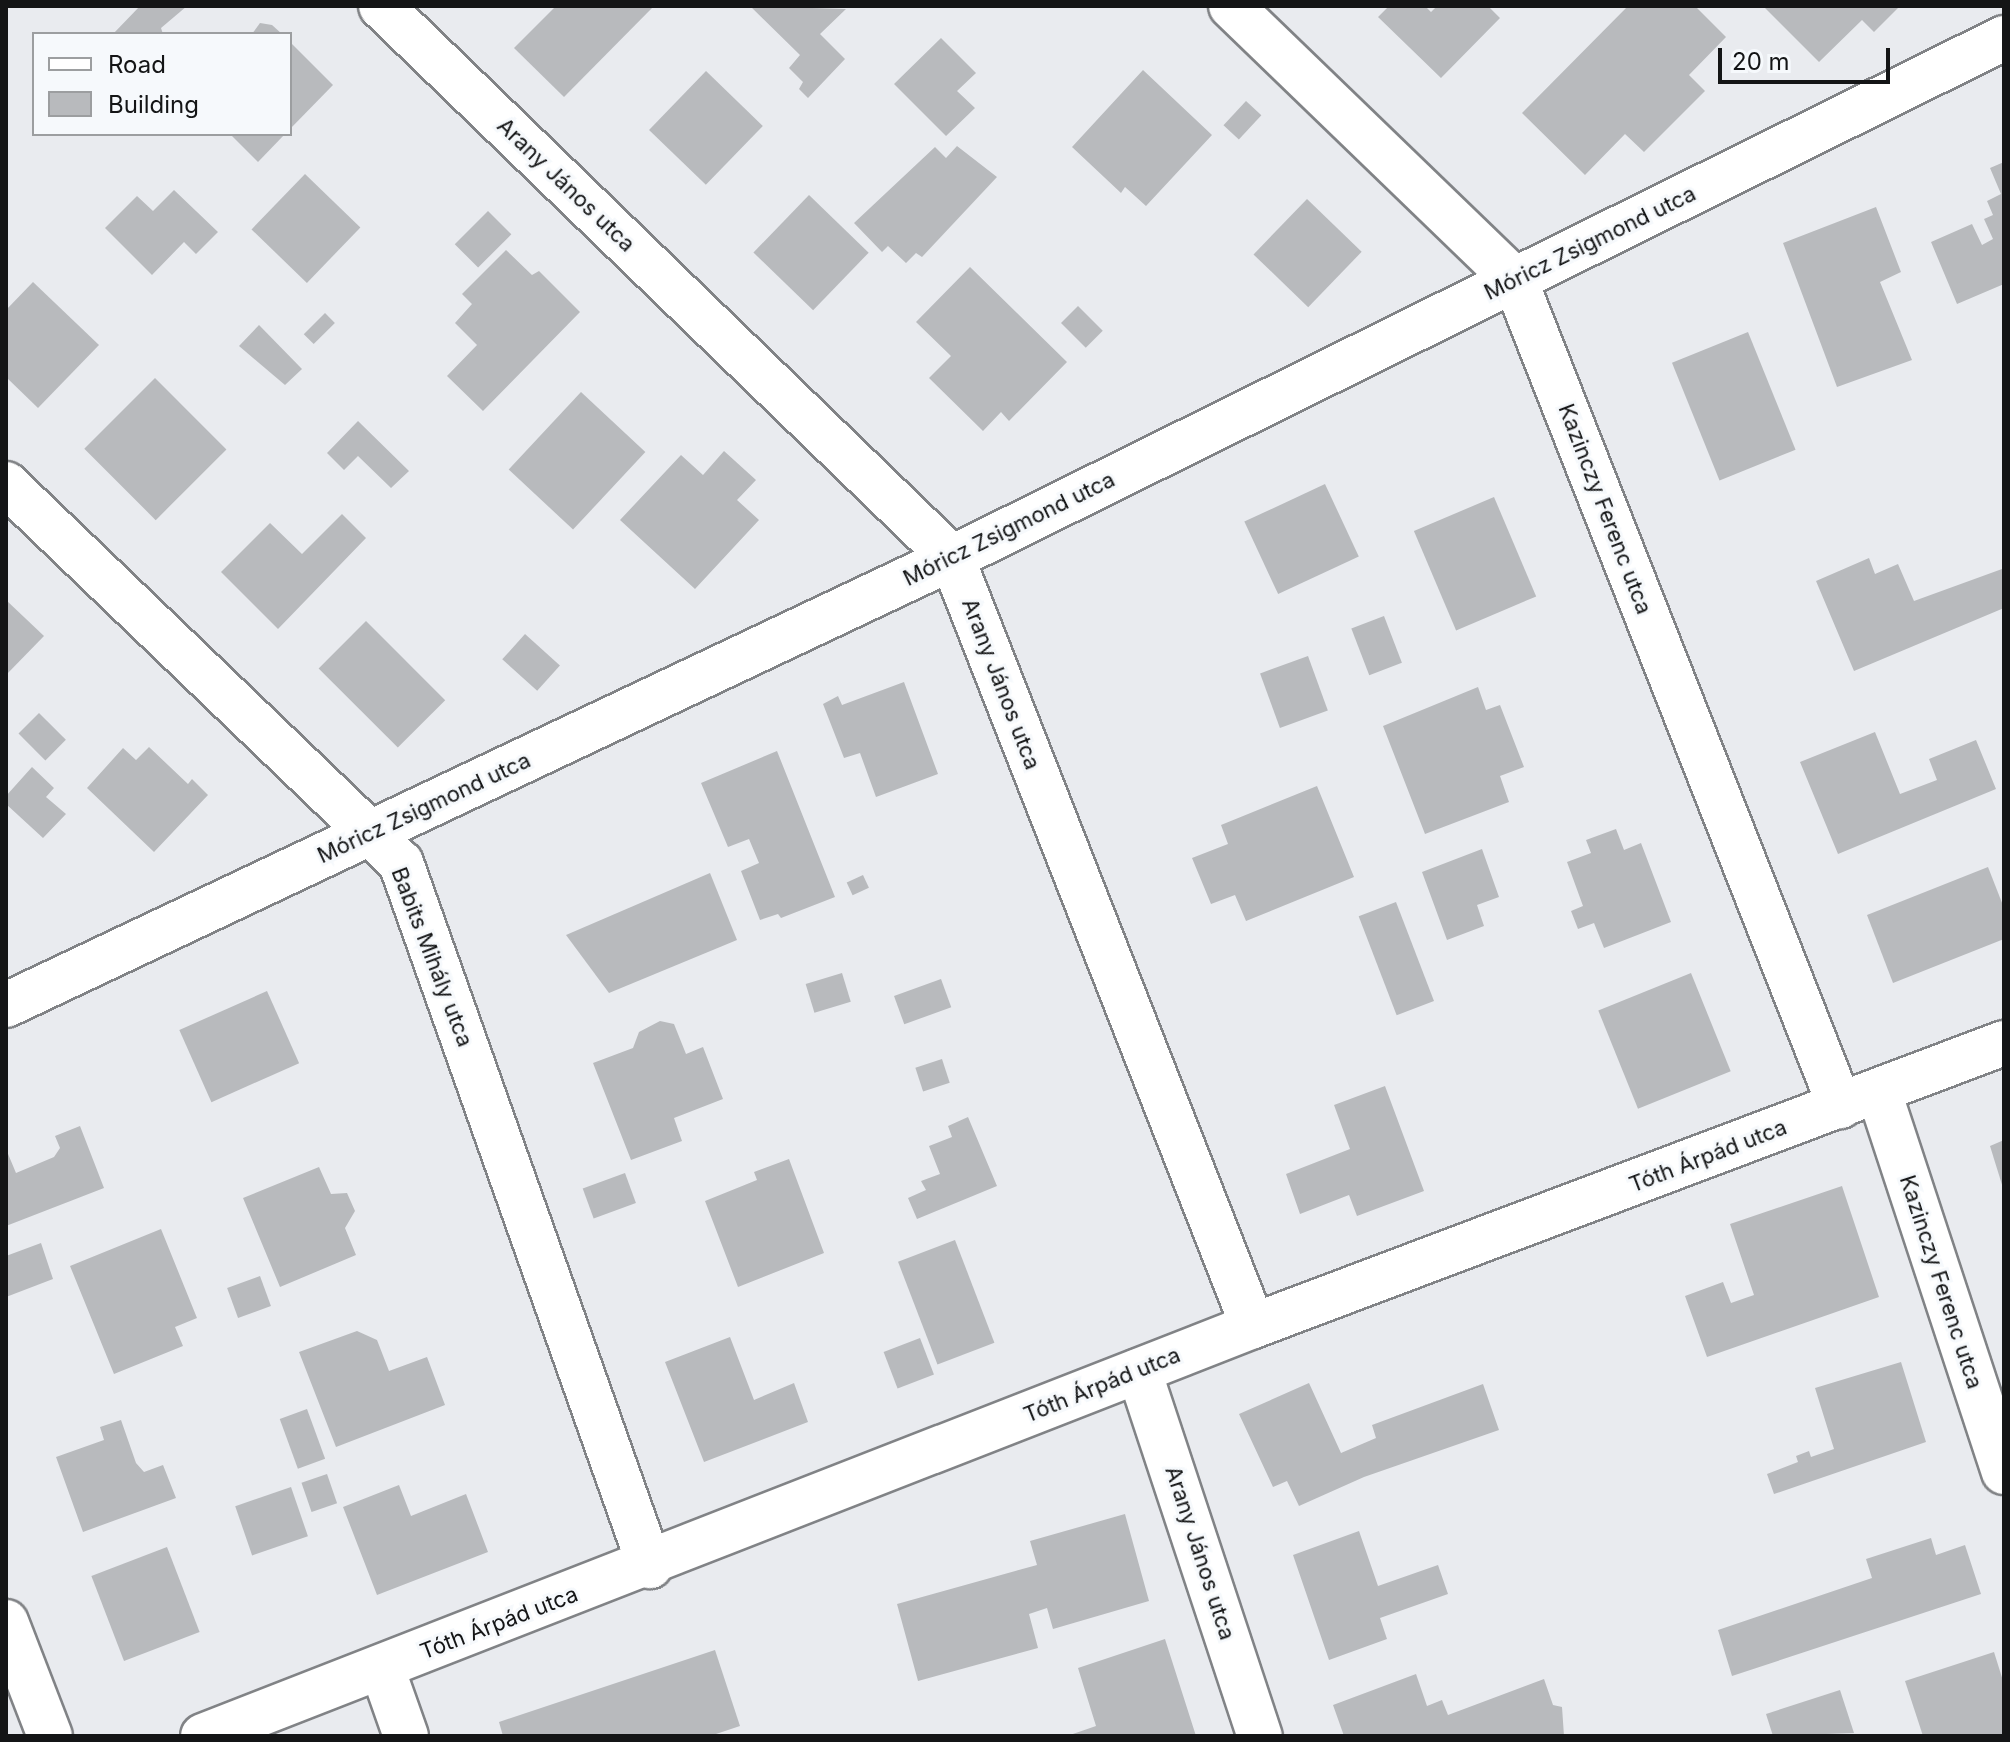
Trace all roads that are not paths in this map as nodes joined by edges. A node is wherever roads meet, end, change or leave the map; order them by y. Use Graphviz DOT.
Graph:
graph roads {
  1 [pos="381,6"];
  2 [pos="1231,6"];
  3 [pos="2004,38"];
  4 [pos="1515,280"];
  5 [pos="6,484"];
  6 [pos="952,558"];
  7 [pos="367,835"];
  8 [pos="6,1005"];
  9 [pos="2004,1043"];
  10 [pos="1860,1099"];
  11 [pos="1253,1326"];
  12 [pos="1139,1371"];
  13 [pos="2004,1472"];
  14 [pos="650,1566"];
  15 [pos="6,1622"];
  16 [pos="382,1668"];
  17 [pos="50,1736"];
  18 [pos="203,1736"];
  19 [pos="406,1736"];
  20 [pos="1260,1736"];
  1 -- 6 [label="street, Arany János utca"];
  2 -- 4 [label="street, Kazinczy Ferenc utca"];
  3 -- 4 [label="street, Móricz Zsigmond utca"];
  4 -- 6 [label="street, Móricz Zsigmond utca"];
  4 -- 10 [label="street, Kazinczy Ferenc utca"];
  5 -- 7 [label="street, Babits Mihály utca"];
  6 -- 7 [label="street, Móricz Zsigmond utca"];
  6 -- 11 [label="street, Arany János utca"];
  7 -- 8 [label="street, Móricz Zsigmond utca"];
  7 -- 14 [label="street, Babits Mihály utca"];
  9 -- 10 [label="street, Tóth Árpád utca"];
  10 -- 11 [label="street, Tóth Árpád utca"];
  10 -- 13 [label="street, Kazinczy Ferenc utca"];
  11 -- 12 [label="street, Tóth Árpád utca"];
  12 -- 14 [label="street, Tóth Árpád utca"];
  12 -- 20 [label="street, Arany János utca"];
  14 -- 16 [label="street, Tóth Árpád utca"];
  15 -- 17 [label="street"];
  16 -- 18 [label="street, Tóth Árpád utca"];
  16 -- 19 [label="street"];
}
